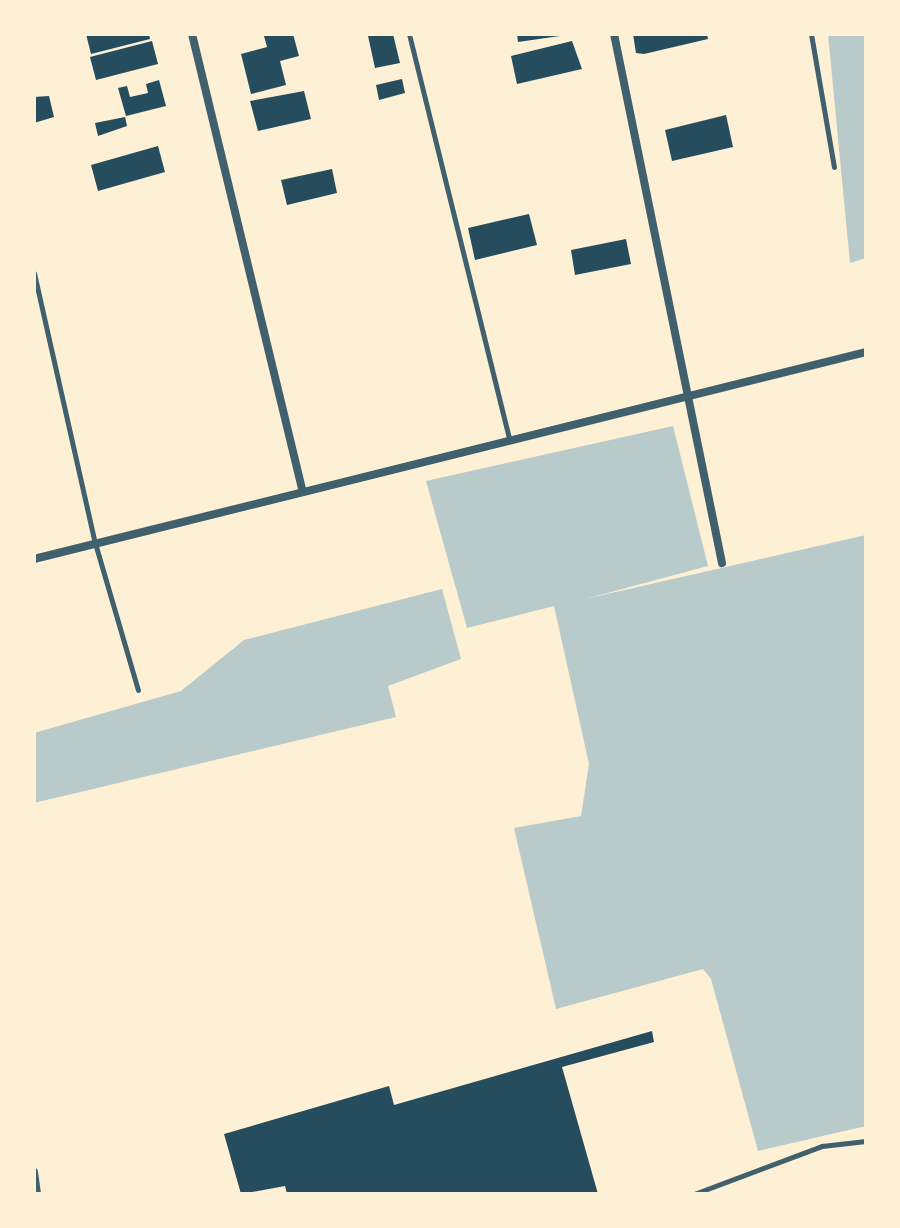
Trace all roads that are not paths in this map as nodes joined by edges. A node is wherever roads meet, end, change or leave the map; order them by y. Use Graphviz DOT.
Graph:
graph roads {
  1 [pos="192,34"];
  2 [pos="409,34"];
  3 [pos="614,34"];
  4 [pos="811,34"];
  5 [pos="834,167"];
  6 [pos="34,273"];
  7 [pos="866,352"];
  8 [pos="686,394"];
  9 [pos="509,438"];
  10 [pos="302,490"];
  11 [pos="95,543"];
  12 [pos="34,559"];
  13 [pos="722,563"];
  14 [pos="138,690"];
  15 [pos="866,1141"];
  16 [pos="34,1172"];
  17 [pos="37,1194"];
  18 [pos="694,1194"];
  1 -- 10 [label="street"];
  2 -- 9 [label="lane"];
  3 -- 8 [label="street"];
  4 -- 5 [label="lane"];
  6 -- 11 [label="lane"];
  7 -- 8 [label="street"];
  8 -- 9 [label="street"];
  8 -- 13 [label="street"];
  9 -- 10 [label="street"];
  10 -- 11 [label="street"];
  11 -- 12 [label="street"];
  11 -- 14 [label="lane"];
  15 -- 18 [label="lane"];
  16 -- 17 [label="street"];
}
